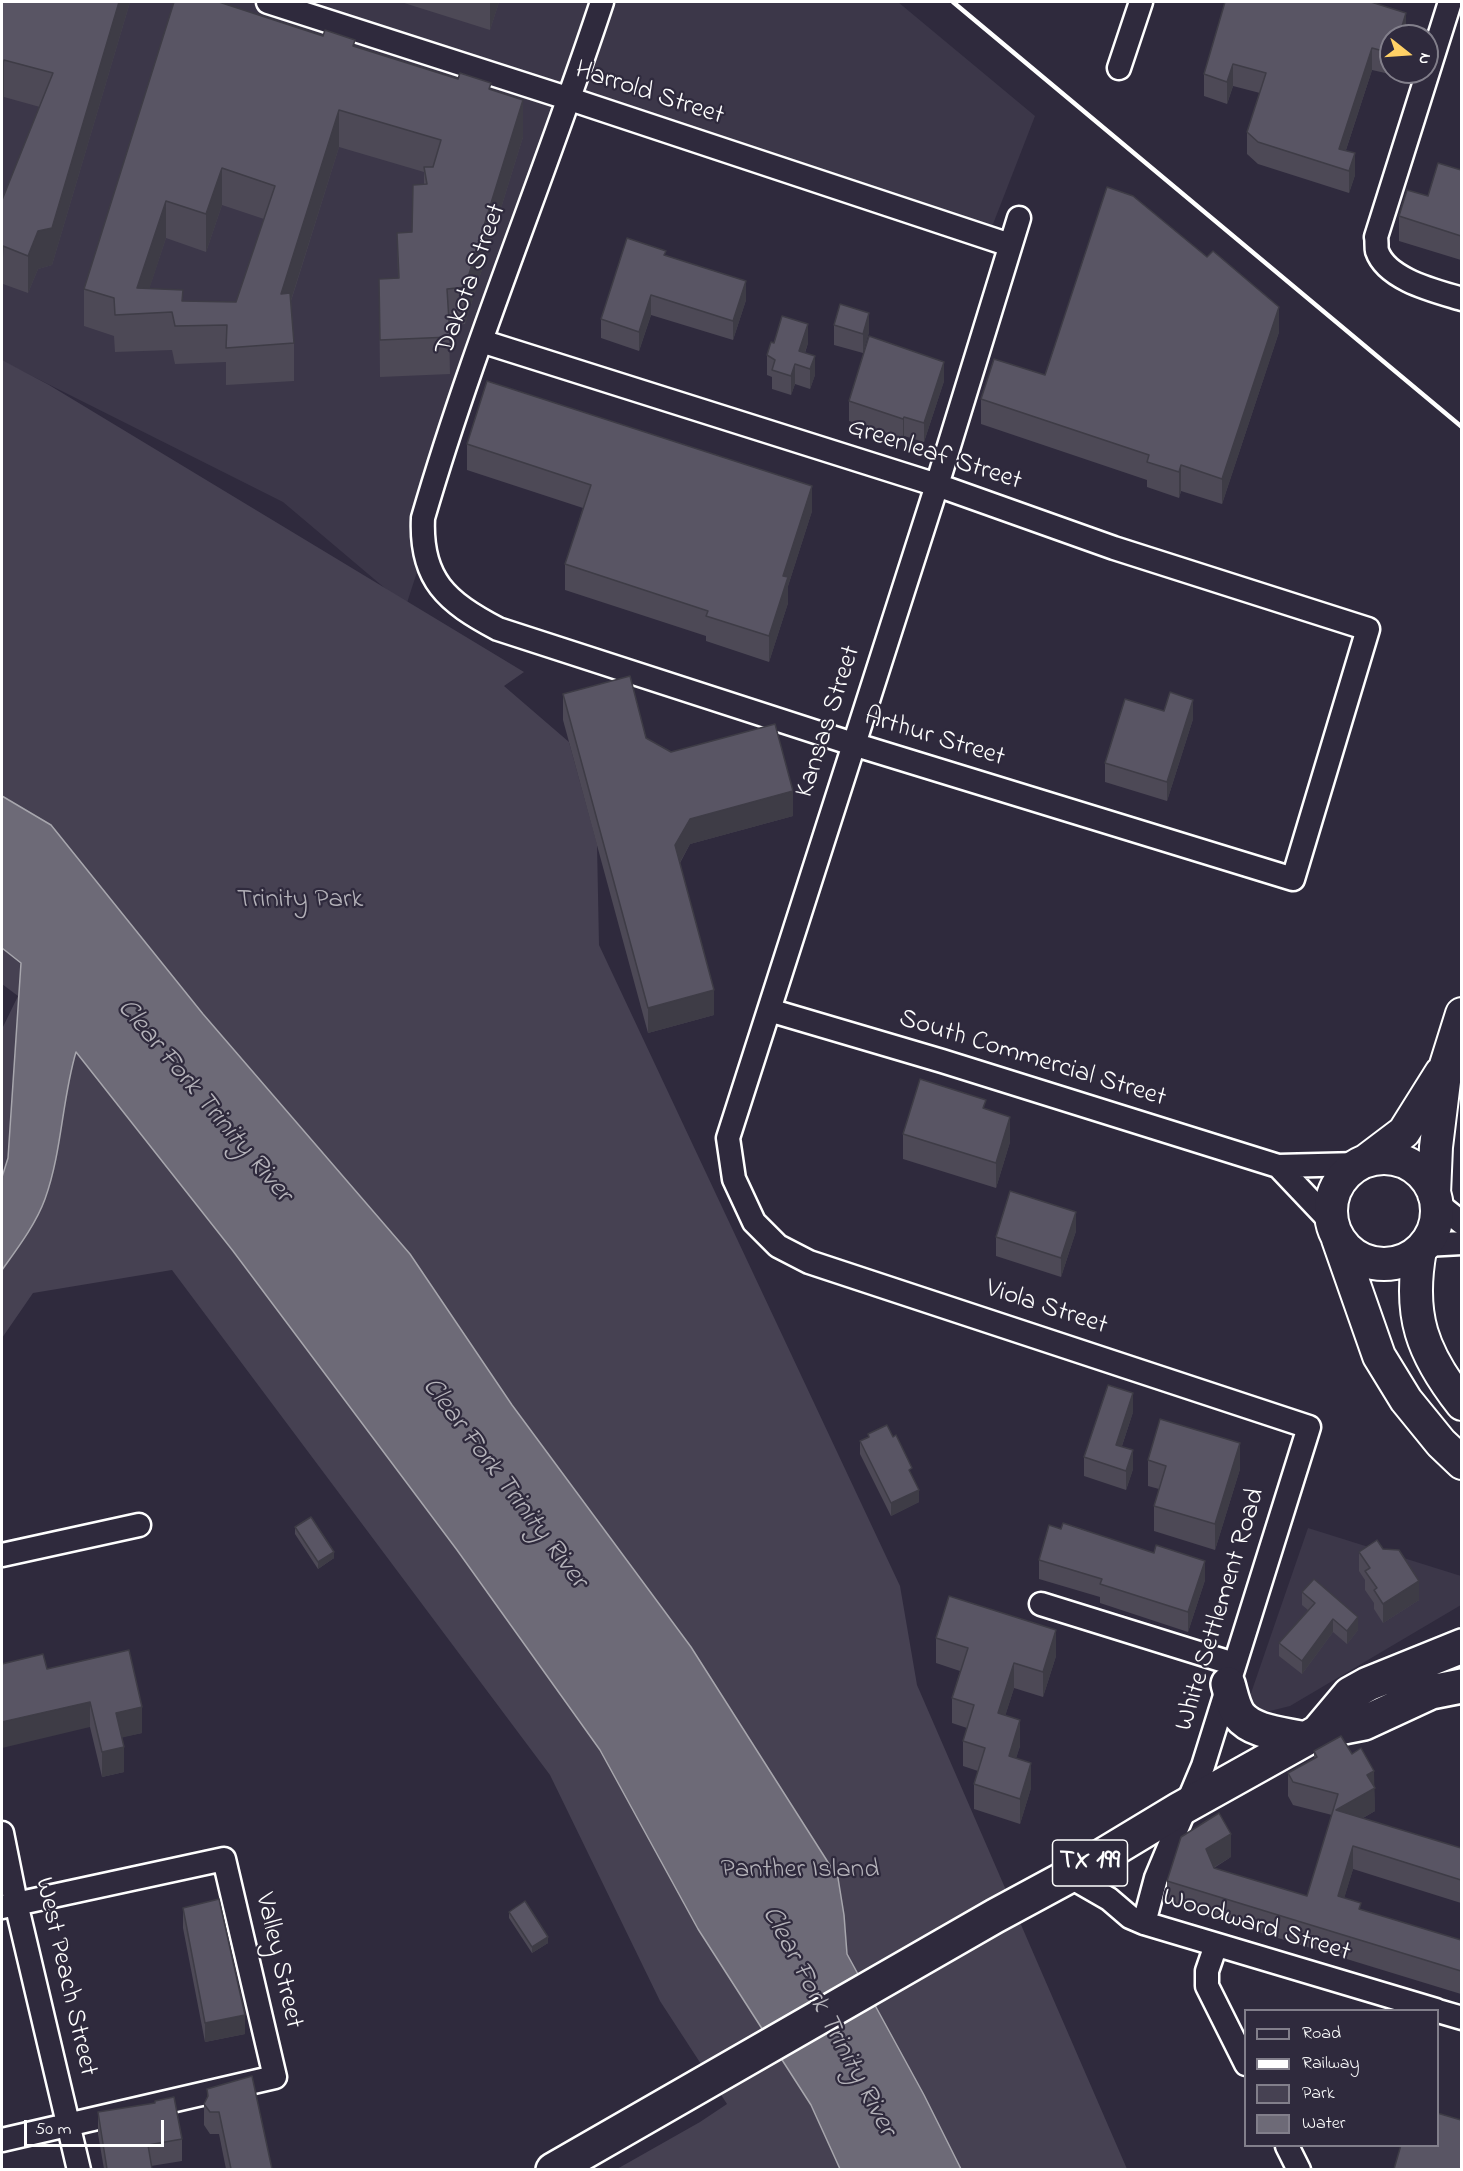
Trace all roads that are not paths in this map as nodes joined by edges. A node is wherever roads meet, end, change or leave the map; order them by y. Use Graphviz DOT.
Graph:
graph roads {
  1 [pos="268,2"];
  2 [pos="602,2"];
  3 [pos="1141,2"];
  4 [pos="1450,2"];
  5 [pos="1119,68"];
  6 [pos="570,99"];
  7 [pos="1019,218"];
  8 [pos="1011,245"];
  9 [pos="1461,299"];
  10 [pos="481,341"];
  11 [pos="937,485"];
  12 [pos="434,581"];
  13 [pos="853,744"];
  14 [pos="1293,879"];
  15 [pos="768,1010"];
  16 [pos="1461,1014"];
  17 [pos="1446,1065"];
  18 [pos="1363,1162"];
  19 [pos="1278,1166"];
  20 [pos="1435,1198"];
  21 [pos="1461,1223"];
  22 [pos="1335,1231"];
  23 [pos="770,1237"];
  24 [pos="1461,1243"];
  25 [pos="1422,1248"];
  26 [pos="1461,1404"];
  27 [pos="1309,1427"];
  28 [pos="1461,1463"];
  29 [pos="139,1525"];
  30 [pos="2,1555"];
  31 [pos="1041,1604"];
  32 [pos="1461,1646"];
  33 [pos="1231,1674"];
  34 [pos="1461,1686"];
  35 [pos="1312,1736"];
  36 [pos="1184,1807"];
  37 [pos="2,1833"];
  38 [pos="1069,1876"];
  39 [pos="9,1905"];
  40 [pos="1144,1923"];
  41 [pos="1216,1945"];
  42 [pos="1430,2009"];
  43 [pos="1439,2012"];
  44 [pos="1461,2018"];
  45 [pos="1244,2062"];
  46 [pos="69,2124"];
  47 [pos="2,2140"];
  48 [pos="1288,2147"];
  49 [pos="80,2169"];
  50 [pos="553,2169"];
  51 [pos="1299,2169"];
  1 -- 6 [label="street, Harrold Street"];
  2 -- 6 [label="street, Dakota Street"];
  3 -- 5 [label="street"];
  4 -- 9 [label="street"];
  6 -- 8 [label="street, Harrold Street"];
  6 -- 10 [label="street, Dakota Street"];
  7 -- 8 [label="street, Kansas Street"];
  8 -- 11 [label="street, Kansas Street"];
  10 -- 11 [label="street, Greenleaf Street"];
  10 -- 12 [label="street, Dakota Street"];
  11 -- 13 [label="street, Kansas Street"];
  11 -- 14 [label="street, Greenleaf Street"];
  12 -- 13 [label="street, Arthur Street"];
  13 -- 14 [label="street, Arthur Street"];
  13 -- 15 [label="street, Kansas Street"];
  15 -- 19 [label="street, South Commercial Street"];
  15 -- 23 [label="street, Kansas Street"];
  16 -- 17 [label="main road"];
  17 -- 18 [label="main road"];
  17 -- 20 [label="main road"];
  18 -- 19 [label="street, South Commercial Street"];
  18 -- 20 [label="main road"];
  18 -- 22 [label="main road"];
  19 -- 22 [label="street, South Commercial Street"];
  20 -- 21 [label="street"];
  20 -- 25 [label="main road"];
  22 -- 25 [label="main road"];
  22 -- 28 [label="main road"];
  23 -- 27 [label="street, Viola Street"];
  24 -- 25 [label="street"];
  25 -- 26 [label="main road"];
  27 -- 33 [label="street, White Settlement Road"];
  29 -- 30 [label="street"];
  31 -- 33 [label="street"];
  32 -- 35 [label="main road, TX 199"];
  33 -- 35 [label="main road"];
  33 -- 36 [label="street, White Settlement Road"];
  34 -- 35 [label="main road, TX 199"];
  35 -- 36 [label="main road, TX 199"];
  36 -- 38 [label="main road, TX 199"];
  36 -- 40 [label="street, White Settlement Road"];
  37 -- 39 [label="street, West Peach Street"];
  38 -- 40 [label="street, Woodward Street"];
  38 -- 50 [label="main road, TX 199"];
  39 -- 46 [label="street, West Peach Street"];
  39 -- 46 [label="street, Valley Street"];
  40 -- 41 [label="street, Woodward Street"];
  41 -- 42 [label="street, Woodward Street"];
  41 -- 45 [label="street"];
  43 -- 44 [label="street, Woodward Street"];
  46 -- 47 [label="street"];
  46 -- 49 [label="street, West Peach Street"];
  48 -- 51 [label="street"];
}
